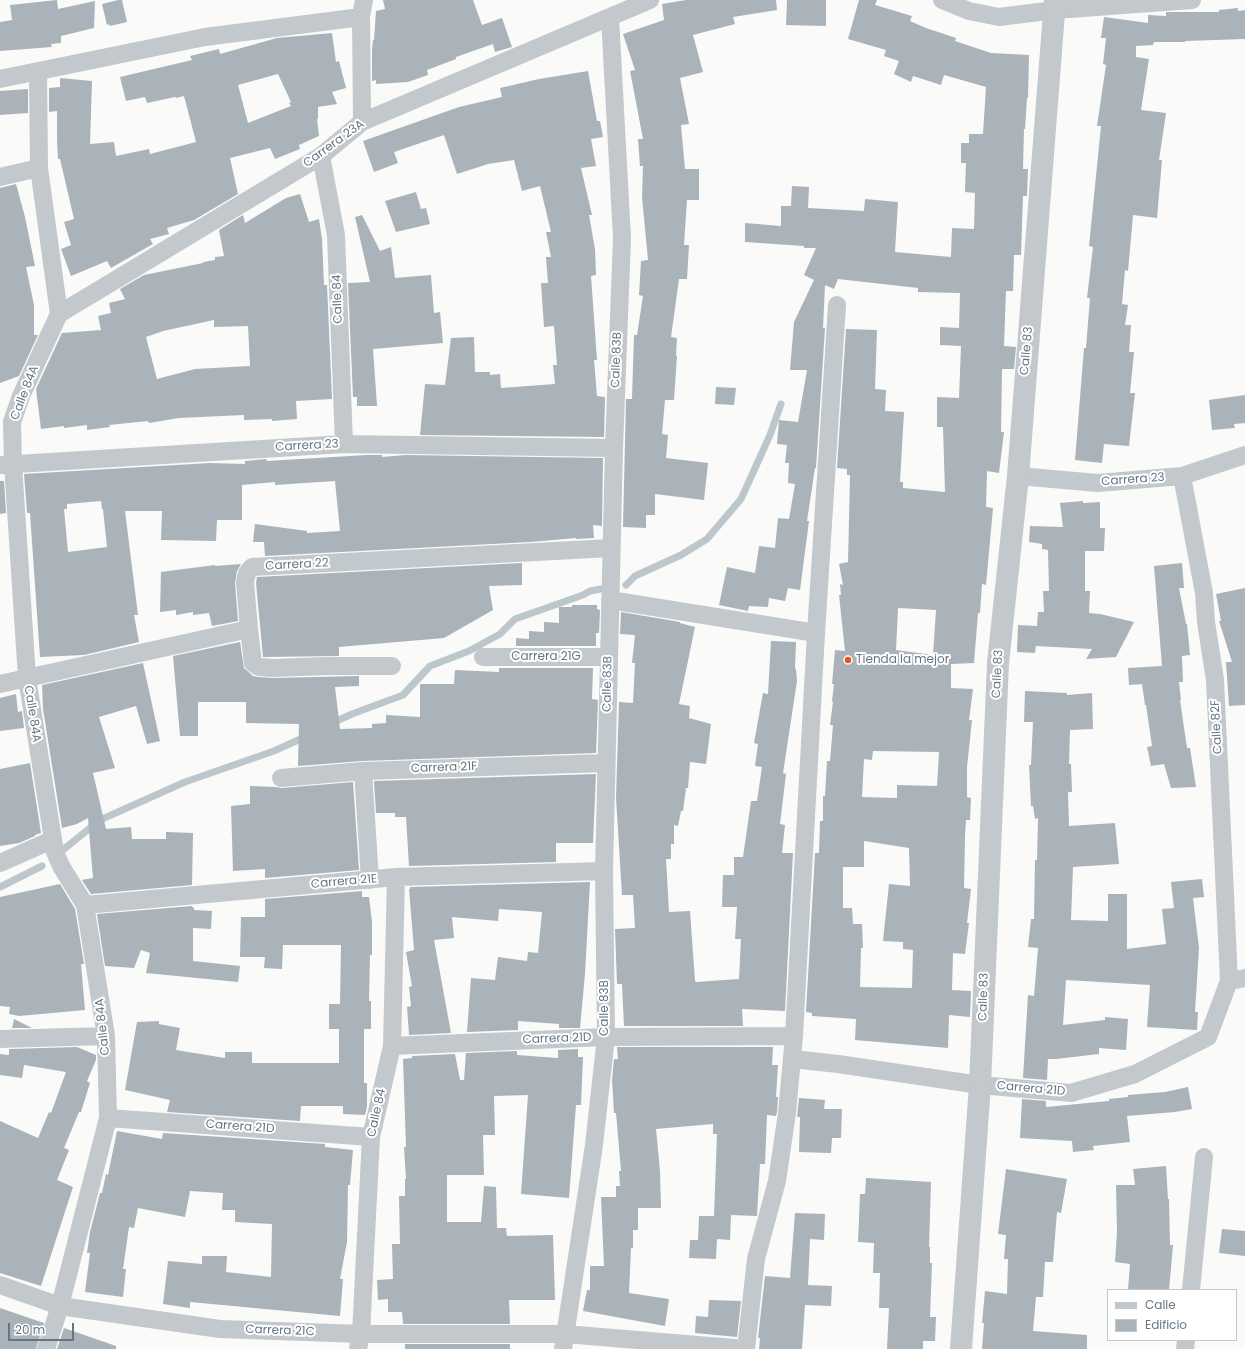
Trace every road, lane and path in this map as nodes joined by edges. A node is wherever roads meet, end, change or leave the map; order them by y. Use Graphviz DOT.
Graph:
graph roads {
  1 [pos="650,0"];
  2 [pos="942,0"];
  3 [pos="1192,0"];
  4 [pos="1055,5"];
  5 [pos="363,8"];
  6 [pos="610,17"];
  7 [pos="38,71"];
  8 [pos="0,79"];
  9 [pos="362,122"];
  10 [pos="321,156"];
  11 [pos="40,168"];
  12 [pos="0,177"];
  13 [pos="837,305"];
  14 [pos="59,314"];
  15 [pos="344,444"];
  16 [pos="614,448"];
  17 [pos="1245,455"];
  18 [pos="7,464"];
  19 [pos="1018,476"];
  20 [pos="1182,476"];
  21 [pos="612,548"];
  22 [pos="610,591"];
  23 [pos="249,629"];
  24 [pos="816,632"];
  25 [pos="484,657"];
  26 [pos="609,657"];
  27 [pos="392,666"];
  28 [pos="27,678"];
  29 [pos="0,684"];
  30 [pos="606,763"];
  31 [pos="363,771"];
  32 [pos="281,778"];
  33 [pos="56,852"];
  34 [pos="0,863"];
  35 [pos="604,871"];
  36 [pos="396,878"];
  37 [pos="370,880"];
  38 [pos="85,905"];
  39 [pos="1237,979"];
  40 [pos="106,1036"];
  41 [pos="794,1036"];
  42 [pos="606,1037"];
  43 [pos="0,1039"];
  44 [pos="392,1046"];
  45 [pos="792,1058"];
  46 [pos="980,1085"];
  47 [pos="108,1118"];
  48 [pos="372,1137"];
  49 [pos="1204,1157"];
  50 [pos="0,1285"];
  51 [pos="1191,1289"];
  52 [pos="60,1306"];
  53 [pos="564,1341"];
  54 [pos="359,1342"];
  55 [pos="46,1349"];
  56 [pos="746,1349"];
  57 [pos="962,1349"];
  1 -- 6 [label="street, Carrera 23A"];
  2 -- 4 [label="street"];
  3 -- 4 [label="street"];
  4 -- 19 [label="street, Calle 83"];
  5 -- 7 [label="street"];
  5 -- 9 [label="street"];
  6 -- 9 [label="street, Carrera 23A"];
  6 -- 16 [label="street, Calle 83B"];
  7 -- 8 [label="street"];
  7 -- 11 [label="street"];
  9 -- 10 [label="street, Carrera 23A"];
  10 -- 14 [label="street, Carrera 23A"];
  10 -- 15 [label="street, Calle 84"];
  11 -- 12 [label="street"];
  11 -- 14 [label="street"];
  13 -- 24 [label="street"];
  14 -- 18 [label="street, Calle 84A"];
  15 -- 16 [label="street, Carrera 23"];
  15 -- 18 [label="street, Carrera 23"];
  16 -- 21 [label="street, Calle 83B"];
  17 -- 20 [label="street, Carrera 23"];
  18 -- 28 [label="street, Calle 84A"];
  19 -- 20 [label="street, Carrera 23"];
  19 -- 46 [label="street, Calle 83"];
  20 -- 39 [label="street, Calle 82F"];
  21 -- 22 [label="street, Calle 83B"];
  21 -- 23 [label="street, Carrera 22"];
  22 -- 24 [label="street"];
  22 -- 26 [label="street, Calle 83B"];
  23 -- 27 [label="street"];
  23 -- 28 [label="street"];
  24 -- 41 [label="street"];
  25 -- 26 [label="street, Carrera 21G"];
  26 -- 30 [label="street, Calle 83B"];
  28 -- 29 [label="street"];
  28 -- 33 [label="street, Calle 84A"];
  30 -- 31 [label="street, Carrera 21F"];
  30 -- 35 [label="street, Calle 83B"];
  31 -- 32 [label="street, Carrera 21F"];
  31 -- 37 [label="street"];
  33 -- 34 [label="street"];
  33 -- 38 [label="street, Calle 84A"];
  35 -- 36 [label="street, Carrera 21E"];
  35 -- 42 [label="street, Calle 83B"];
  36 -- 37 [label="street, Carrera 21E"];
  36 -- 44 [label="street, Calle 84"];
  37 -- 38 [label="street, Carrera 21E"];
  38 -- 40 [label="street, Calle 84A"];
  39 -- 46 [label="street, Carrera 21D"];
  40 -- 43 [label="street"];
  40 -- 47 [label="street, Calle 84A"];
  41 -- 42 [label="street, Carrera 21D"];
  41 -- 45 [label="street"];
  42 -- 44 [label="street, Carrera 21D"];
  42 -- 53 [label="street, Calle 83B"];
  44 -- 48 [label="street, Calle 84"];
  45 -- 46 [label="street, Carrera 21D"];
  45 -- 56 [label="street"];
  46 -- 57 [label="street, Calle 83"];
  47 -- 48 [label="street, Carrera 21D"];
  47 -- 52 [label="street, Calle 84A"];
  48 -- 54 [label="street, Calle 84"];
  49 -- 51 [label="street"];
  50 -- 52 [label="street, Carrera 21C"];
  52 -- 54 [label="street, Carrera 21C"];
  52 -- 55 [label="street, Calle 84A"];
  53 -- 54 [label="street, Carrera 21C"];
  53 -- 56 [label="street, Carrera 21C"];
}
